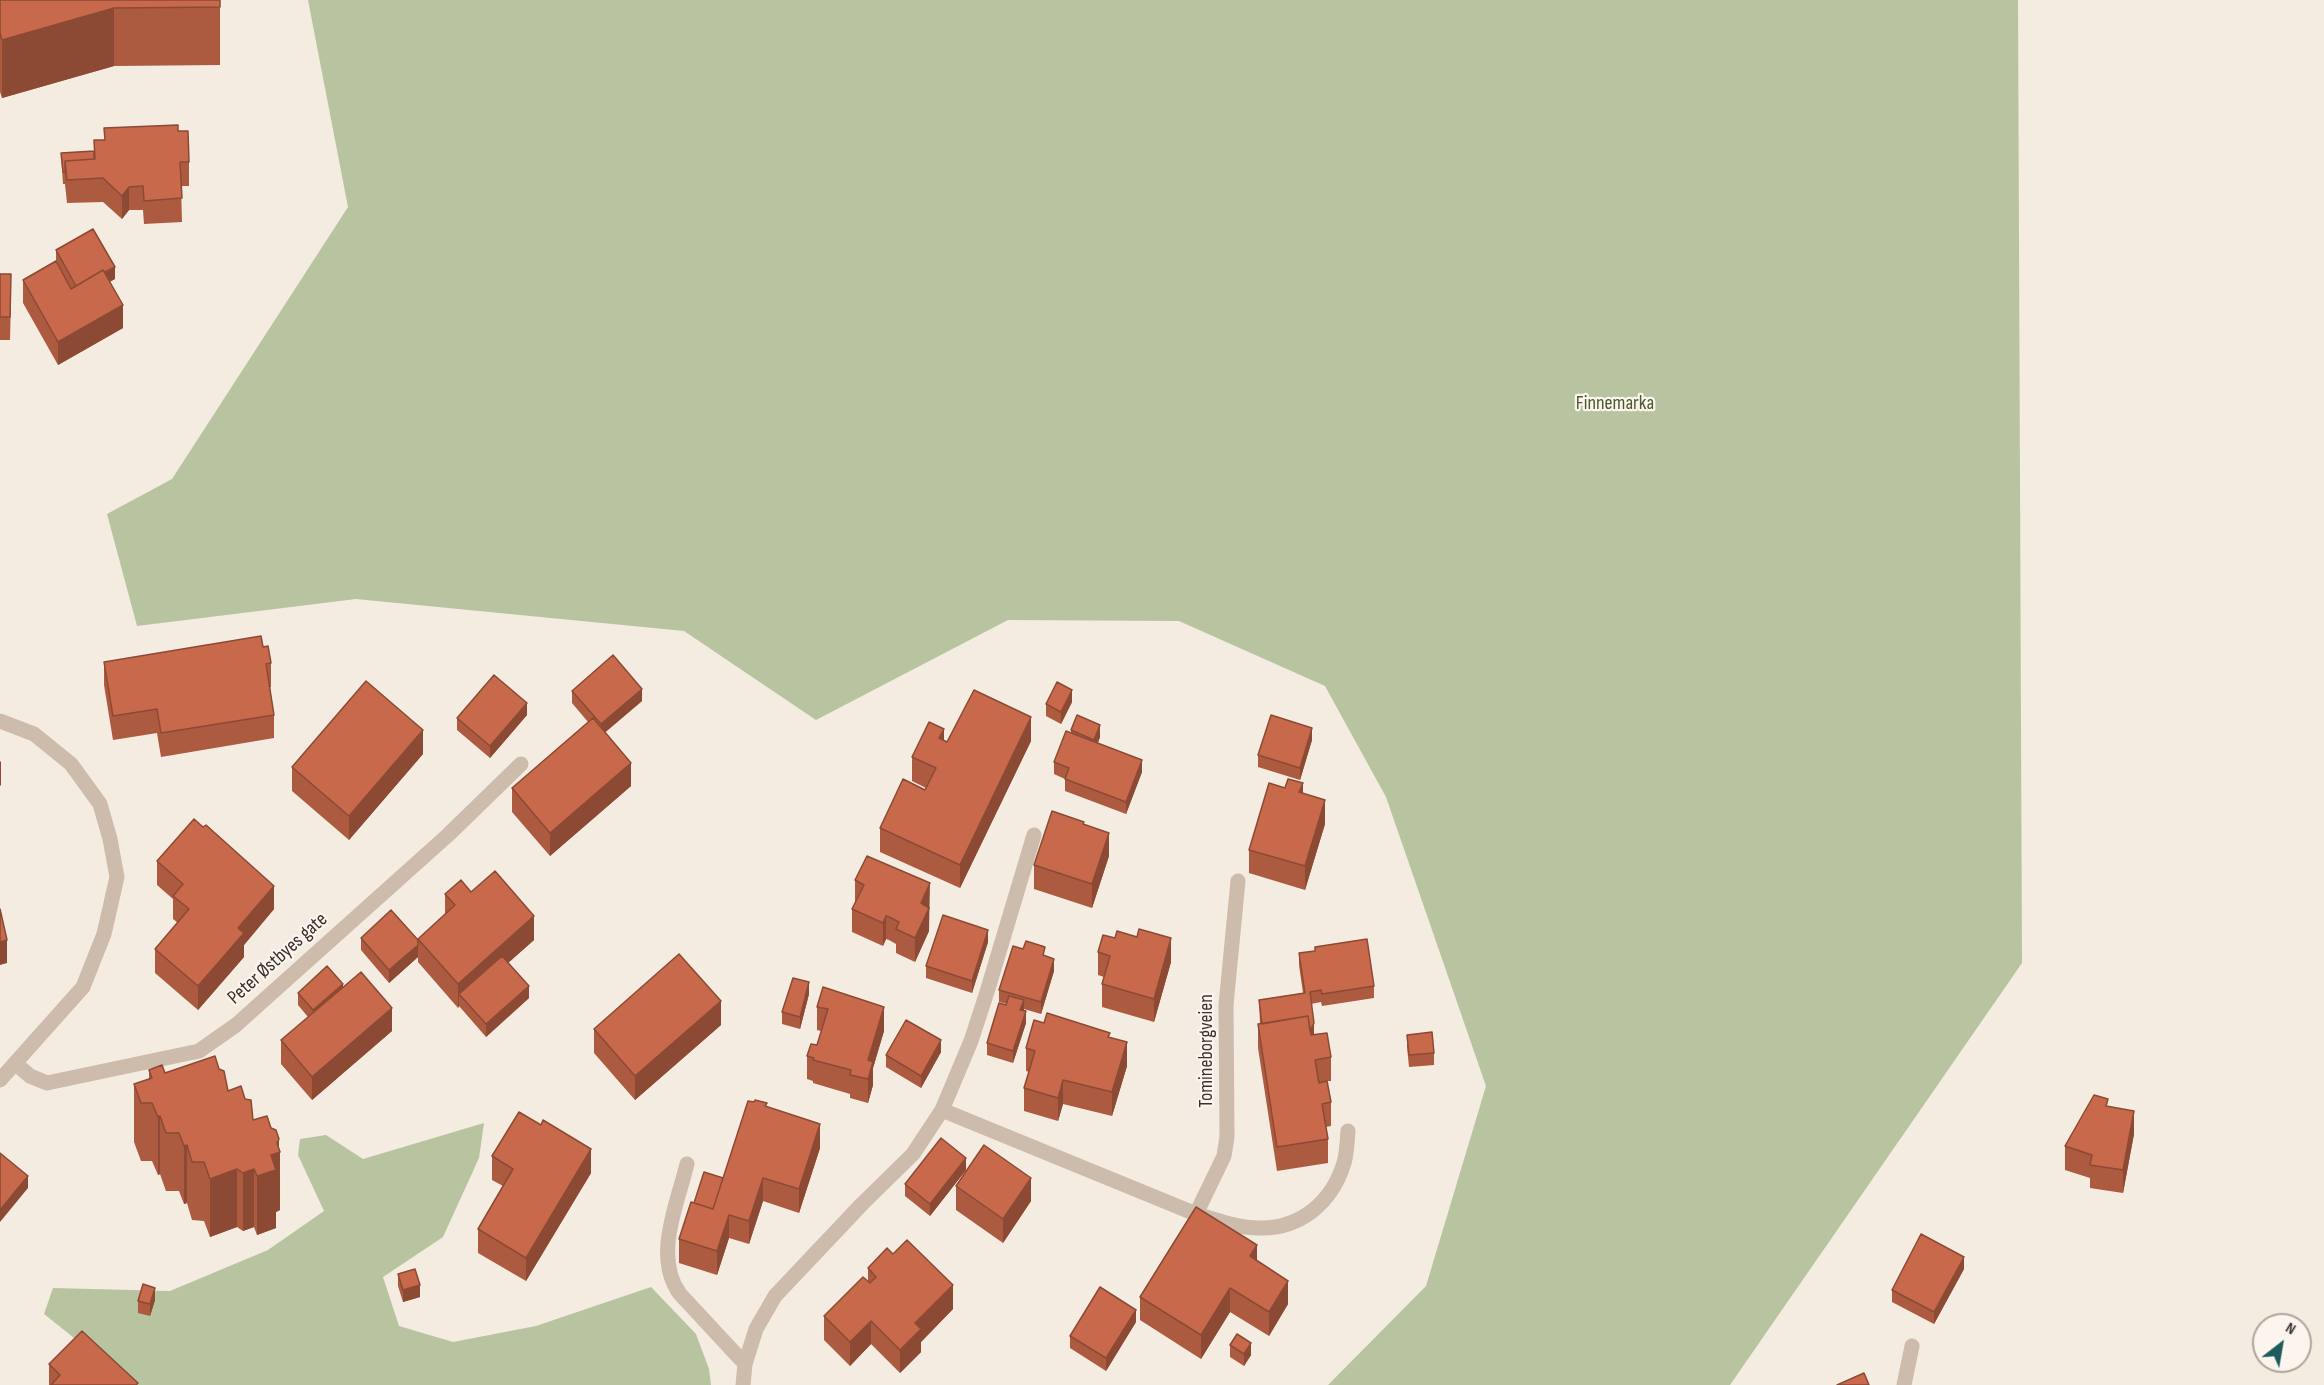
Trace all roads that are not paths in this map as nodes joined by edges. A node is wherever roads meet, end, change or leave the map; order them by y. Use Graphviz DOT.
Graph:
graph roads {
  1 [pos="0,721"];
  2 [pos="521,764"];
  3 [pos="1034,835"];
  4 [pos="1238,881"];
  5 [pos="16,1064"];
  6 [pos="0,1080"];
  7 [pos="942,1110"];
  8 [pos="1348,1131"];
  9 [pos="687,1164"];
  10 [pos="1196,1214"];
  11 [pos="1912,1346"];
  12 [pos="744,1364"];
  13 [pos="743,1385"];
  14 [pos="1904,1385"];
  1 -- 5 [label="street"];
  2 -- 5 [label="street, Peter Østbyes gate"];
  3 -- 7 [label="street"];
  4 -- 10 [label="street, Tomineborgveien"];
  5 -- 6 [label="street"];
  7 -- 10 [label="street"];
  7 -- 12 [label="street"];
  8 -- 10 [label="street"];
  9 -- 12 [label="street"];
  11 -- 14 [label="street"];
  12 -- 13 [label="street"];
}
